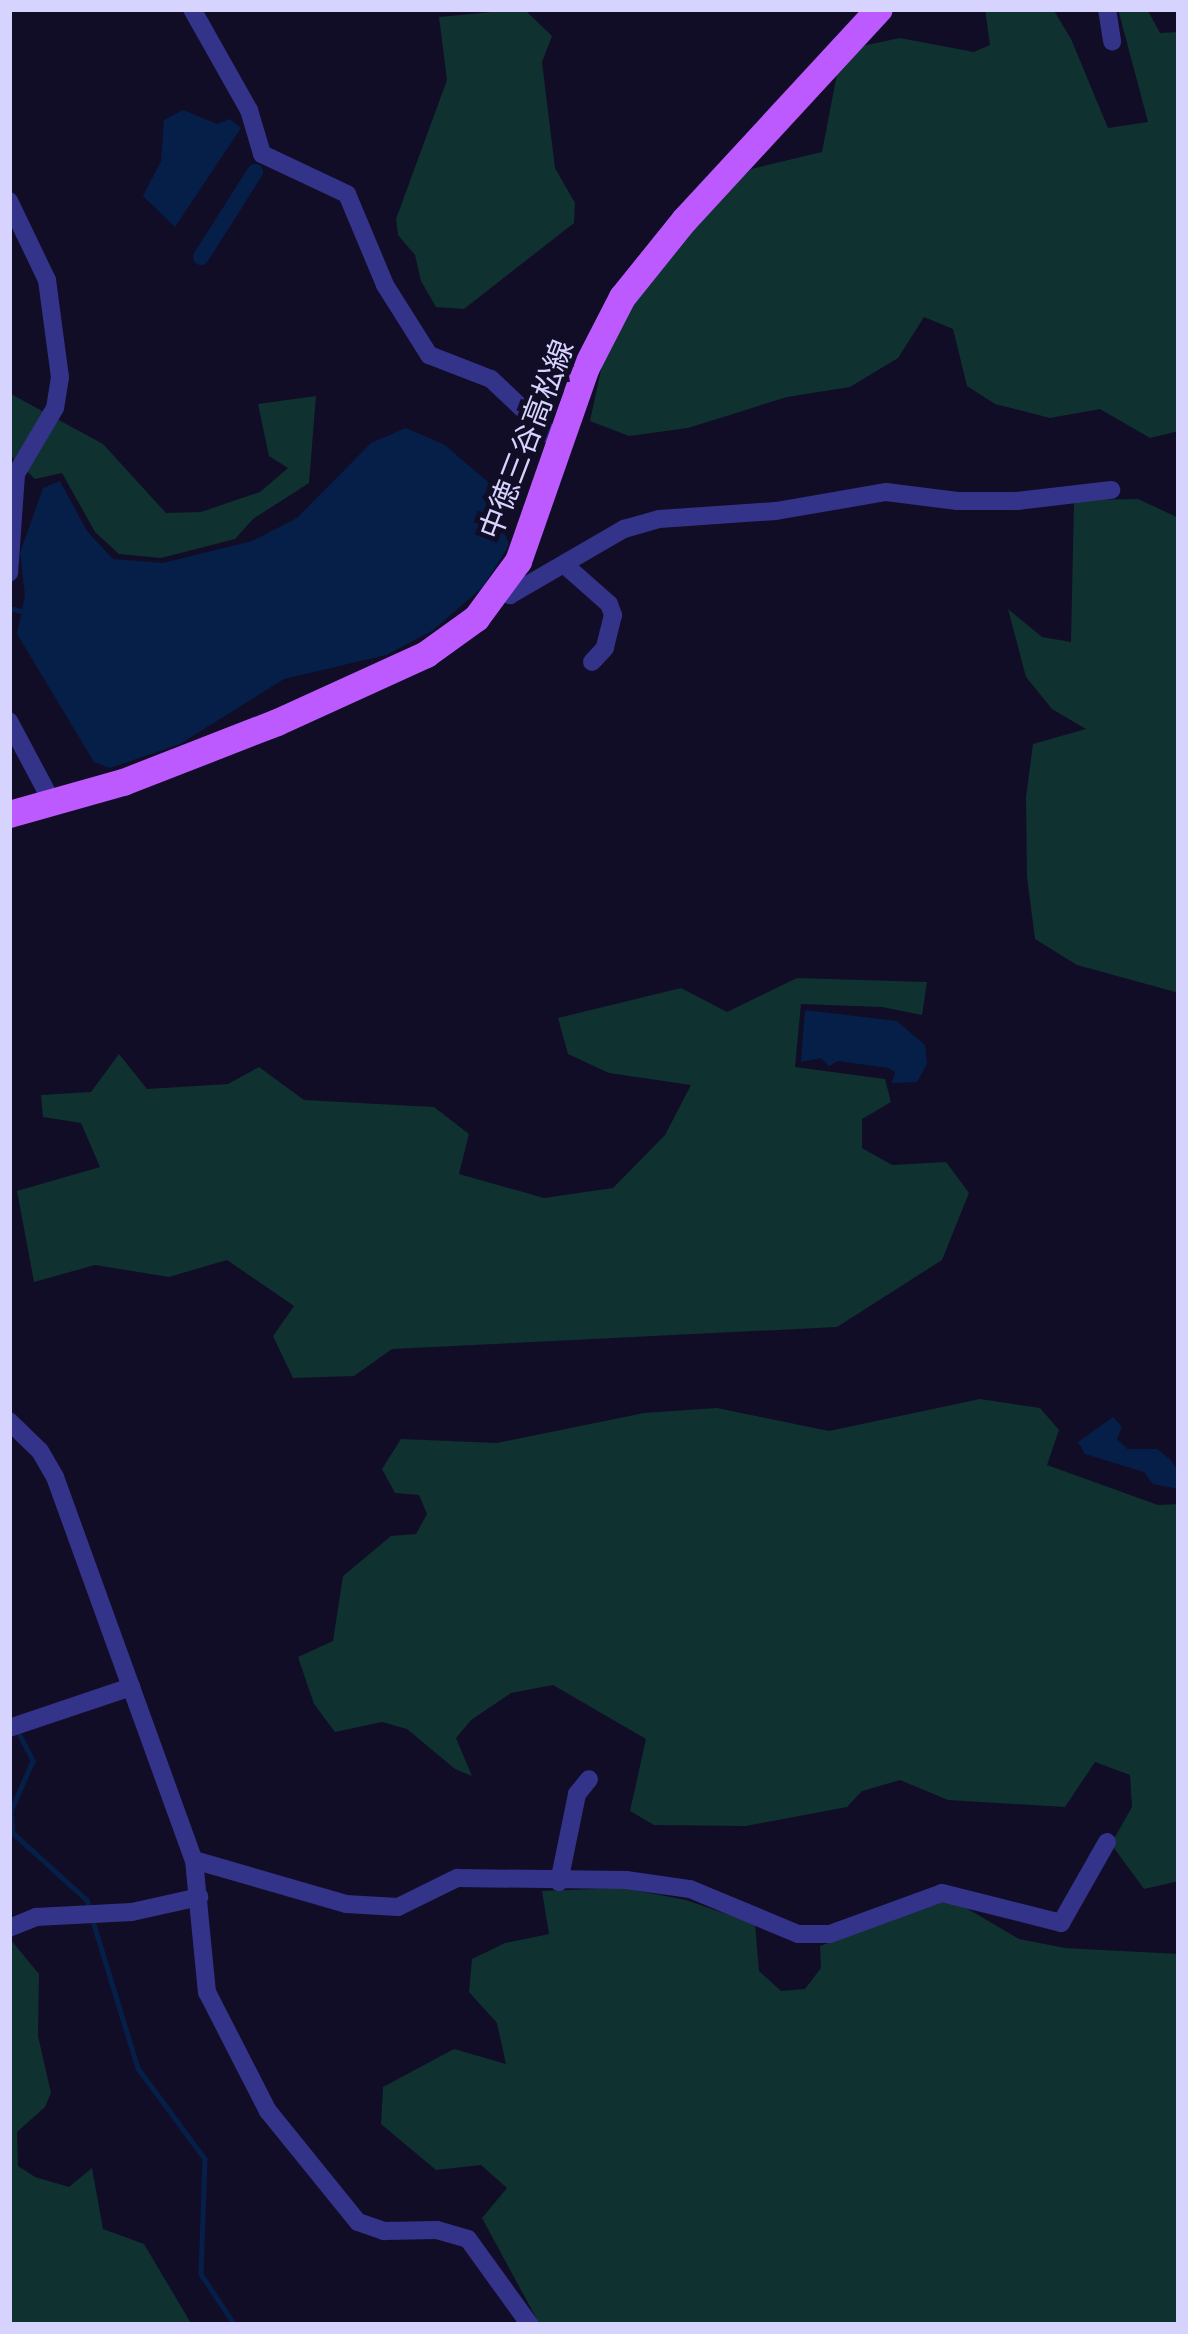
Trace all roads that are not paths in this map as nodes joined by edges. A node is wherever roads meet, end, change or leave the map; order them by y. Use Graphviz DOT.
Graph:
graph roads {
  1 [pos="192,9"];
  2 [pos="879,9"];
  3 [pos="1107,9"];
  4 [pos="1112,42"];
  5 [pos="9,201"];
  6 [pos="560,443"];
  7 [pos="1111,490"];
  8 [pos="566,566"];
  9 [pos="9,573"];
  10 [pos="500,591"];
  11 [pos="592,662"];
  12 [pos="9,721"];
  13 [pos="52,802"];
  14 [pos="9,814"];
  15 [pos="9,1421"];
  16 [pos="131,1687"];
  17 [pos="13,1726"];
  18 [pos="589,1779"];
  19 [pos="1107,1842"];
  20 [pos="194,1860"];
  21 [pos="559,1882"];
  22 [pos="199,1897"];
  23 [pos="9,1928"];
  24 [pos="530,2325"];
  1 -- 6 [label="street"];
  2 -- 6 [label="main road, 中徳三谷高松線"];
  3 -- 4 [label="street"];
  5 -- 9 [label="street"];
  6 -- 10 [label="main road, 中徳三谷高松線"];
  7 -- 8 [label="street"];
  8 -- 10 [label="street"];
  8 -- 11 [label="street"];
  10 -- 13 [label="main road, 中徳三谷高松線"];
  12 -- 13 [label="street"];
  13 -- 14 [label="main road, 中徳三谷高松線"];
  15 -- 16 [label="street"];
  16 -- 17 [label="street"];
  16 -- 20 [label="street"];
  18 -- 21 [label="street"];
  19 -- 21 [label="street"];
  20 -- 21 [label="street"];
  20 -- 22 [label="street"];
  22 -- 23 [label="street"];
  22 -- 24 [label="street"];
}
